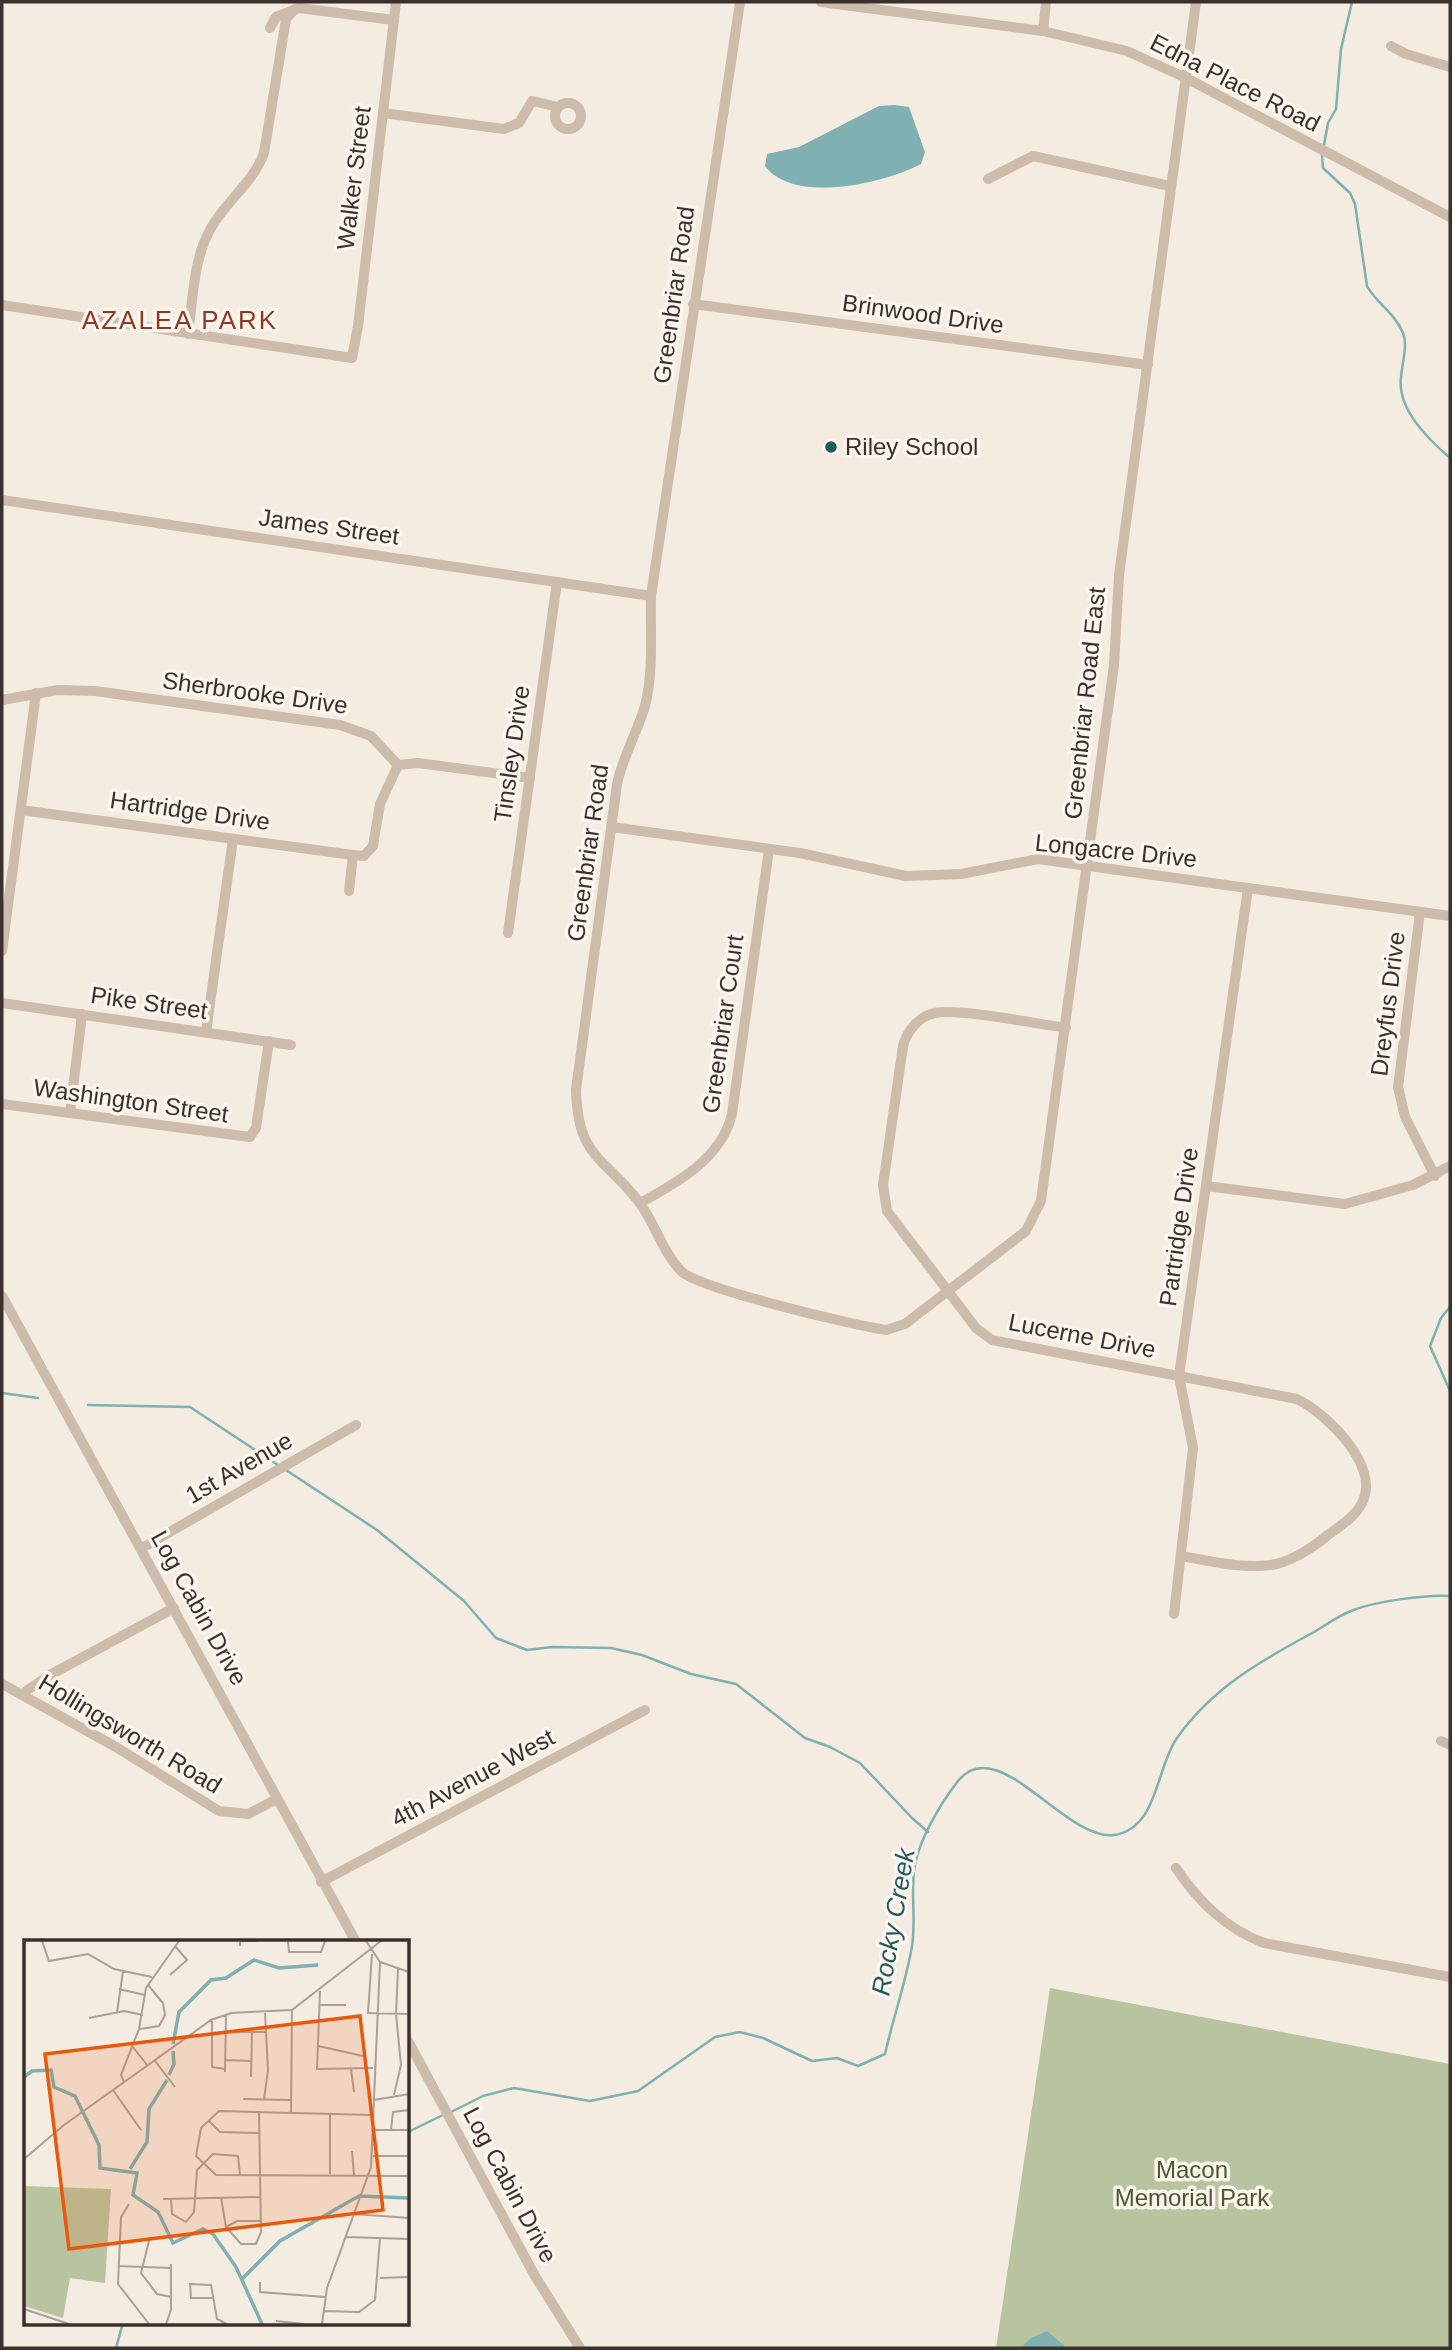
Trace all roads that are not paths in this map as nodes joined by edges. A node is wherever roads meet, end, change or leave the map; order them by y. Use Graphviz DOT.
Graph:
graph roads {
  1 [pos="396,2"];
  2 [pos="740,2"];
  3 [pos="821,2"];
  4 [pos="1046,2"];
  5 [pos="1196,2"];
  6 [pos="851,4"];
  7 [pos="295,9"];
  8 [pos="394,20"];
  9 [pos="270,28"];
  10 [pos="1043,31"];
  11 [pos="1391,46"];
  12 [pos="1450,66"];
  13 [pos="1186,78"];
  14 [pos="558,107"];
  15 [pos="383,113"];
  16 [pos="988,179"];
  17 [pos="1170,186"];
  18 [pos="1450,218"];
  19 [pos="693,304"];
  20 [pos="2,305"];
  21 [pos="188,334"];
  22 [pos="1147,365"];
  23 [pos="2,499"];
  24 [pos="557,582"];
  25 [pos="651,596"];
  26 [pos="36,693"];
  27 [pos="2,701"];
  28 [pos="398,765"];
  29 [pos="530,778"];
  30 [pos="20,810"];
  31 [pos="612,827"];
  32 [pos="233,839"];
  33 [pos="769,849"];
  34 [pos="353,855"];
  35 [pos="1089,865"];
  36 [pos="1248,888"];
  37 [pos="349,891"];
  38 [pos="1420,912"];
  39 [pos="1450,916"];
  40 [pos="508,933"];
  41 [pos="2,951"];
  42 [pos="2,1003"];
  43 [pos="82,1014"];
  44 [pos="1066,1028"];
  45 [pos="206,1032"];
  46 [pos="269,1041"];
  47 [pos="291,1045"];
  48 [pos="2,1104"];
  49 [pos="70,1113"];
  50 [pos="1450,1166"];
  51 [pos="1435,1176"];
  52 [pos="1206,1186"];
  53 [pos="640,1203"];
  54 [pos="949,1291"];
  55 [pos="2,1296"];
  56 [pos="1179,1376"];
  57 [pos="356,1425"];
  58 [pos="142,1548"];
  59 [pos="1181,1556"];
  60 [pos="174,1608"];
  61 [pos="1174,1614"];
  62 [pos="2,1684"];
  63 [pos="22,1694"];
  64 [pos="645,1710"];
  65 [pos="276,1799"];
  66 [pos="1176,1868"];
  67 [pos="321,1882"];
  68 [pos="355,1940"];
  69 [pos="1450,1978"];
  70 [pos="410,2044"];
  71 [pos="580,2348"];
  1 -- 8 [label="street, Walker Street"];
  2 -- 19 [label="street, Greenbriar Road"];
  3 -- 6 [label="street, Edna Place Road"];
  4 -- 10 [label="street"];
  5 -- 13 [label="street, Greenbriar Road East"];
  6 -- 10 [label="street, Edna Place Road"];
  7 -- 8 [label="street"];
  7 -- 9 [label="street"];
  7 -- 21 [label="street"];
  8 -- 15 [label="street, Walker Street"];
  10 -- 13 [label="street, Edna Place Road"];
  11 -- 12 [label="street"];
  13 -- 17 [label="street, Greenbriar Road East"];
  13 -- 18 [label="street, Edna Place Road"];
  14 -- 15 [label="street"];
  15 -- 21 [label="street, Walker Street"];
  16 -- 17 [label="street"];
  17 -- 22 [label="street, Greenbriar Road East"];
  19 -- 22 [label="street, Brinwood Drive"];
  19 -- 25 [label="street, Greenbriar Road"];
  20 -- 21 [label="street"];
  22 -- 35 [label="street, Greenbriar Road East"];
  23 -- 24 [label="street, James Street"];
  24 -- 25 [label="street, James Street"];
  24 -- 29 [label="street, Tinsley Drive"];
  25 -- 31 [label="street, Greenbriar Road"];
  26 -- 27 [label="street, Sherbrooke Drive"];
  26 -- 28 [label="street, Sherbrooke Drive"];
  26 -- 30 [label="street"];
  28 -- 29 [label="street"];
  28 -- 34 [label="street"];
  29 -- 40 [label="street, Tinsley Drive"];
  30 -- 32 [label="street, Hartridge Drive"];
  30 -- 41 [label="street"];
  31 -- 33 [label="street, Longacre Drive"];
  31 -- 53 [label="street, Greenbriar Road"];
  32 -- 34 [label="street, Hartridge Drive"];
  32 -- 45 [label="street"];
  33 -- 35 [label="street, Longacre Drive"];
  33 -- 53 [label="street, Greenbriar Court"];
  34 -- 37 [label="street"];
  35 -- 36 [label="street, Longacre Drive"];
  35 -- 44 [label="street, Greenbriar Road East"];
  36 -- 38 [label="street, Longacre Drive"];
  36 -- 52 [label="street, Partridge Drive"];
  38 -- 39 [label="street, Longacre Drive"];
  38 -- 51 [label="street, Dreyfus Drive"];
  42 -- 43 [label="street, Pike Street"];
  43 -- 45 [label="street, Pike Street"];
  43 -- 49 [label="street"];
  44 -- 54 [label="street, Greenbriar Road East"];
  44 -- 54 [label="street, Lucerne Drive"];
  45 -- 46 [label="street, Pike Street"];
  46 -- 47 [label="street, Pike Street"];
  46 -- 49 [label="street, Washington Street"];
  48 -- 49 [label="street, Washington Street"];
  50 -- 51 [label="street"];
  51 -- 52 [label="street"];
  52 -- 56 [label="street, Partridge Drive"];
  53 -- 54 [label="street, Greenbriar Road"];
  54 -- 56 [label="street, Lucerne Drive"];
  55 -- 58 [label="street, Log Cabin Drive"];
  56 -- 59 [label="street, Partridge Drive"];
  56 -- 59 [label="street, Lucerne Drive"];
  57 -- 58 [label="street, 1st Avenue"];
  58 -- 60 [label="street, Log Cabin Drive"];
  59 -- 61 [label="street, Partridge Drive"];
  60 -- 63 [label="street"];
  60 -- 65 [label="street, Log Cabin Drive"];
  62 -- 63 [label="street, Hollingsworth Road"];
  63 -- 65 [label="street, Hollingsworth Road"];
  64 -- 67 [label="street, 4th Avenue West"];
  65 -- 67 [label="street, Log Cabin Drive"];
  66 -- 69 [label="street"];
  67 -- 68 [label="street, Log Cabin Drive"];
  70 -- 71 [label="street, Log Cabin Drive"];
}
